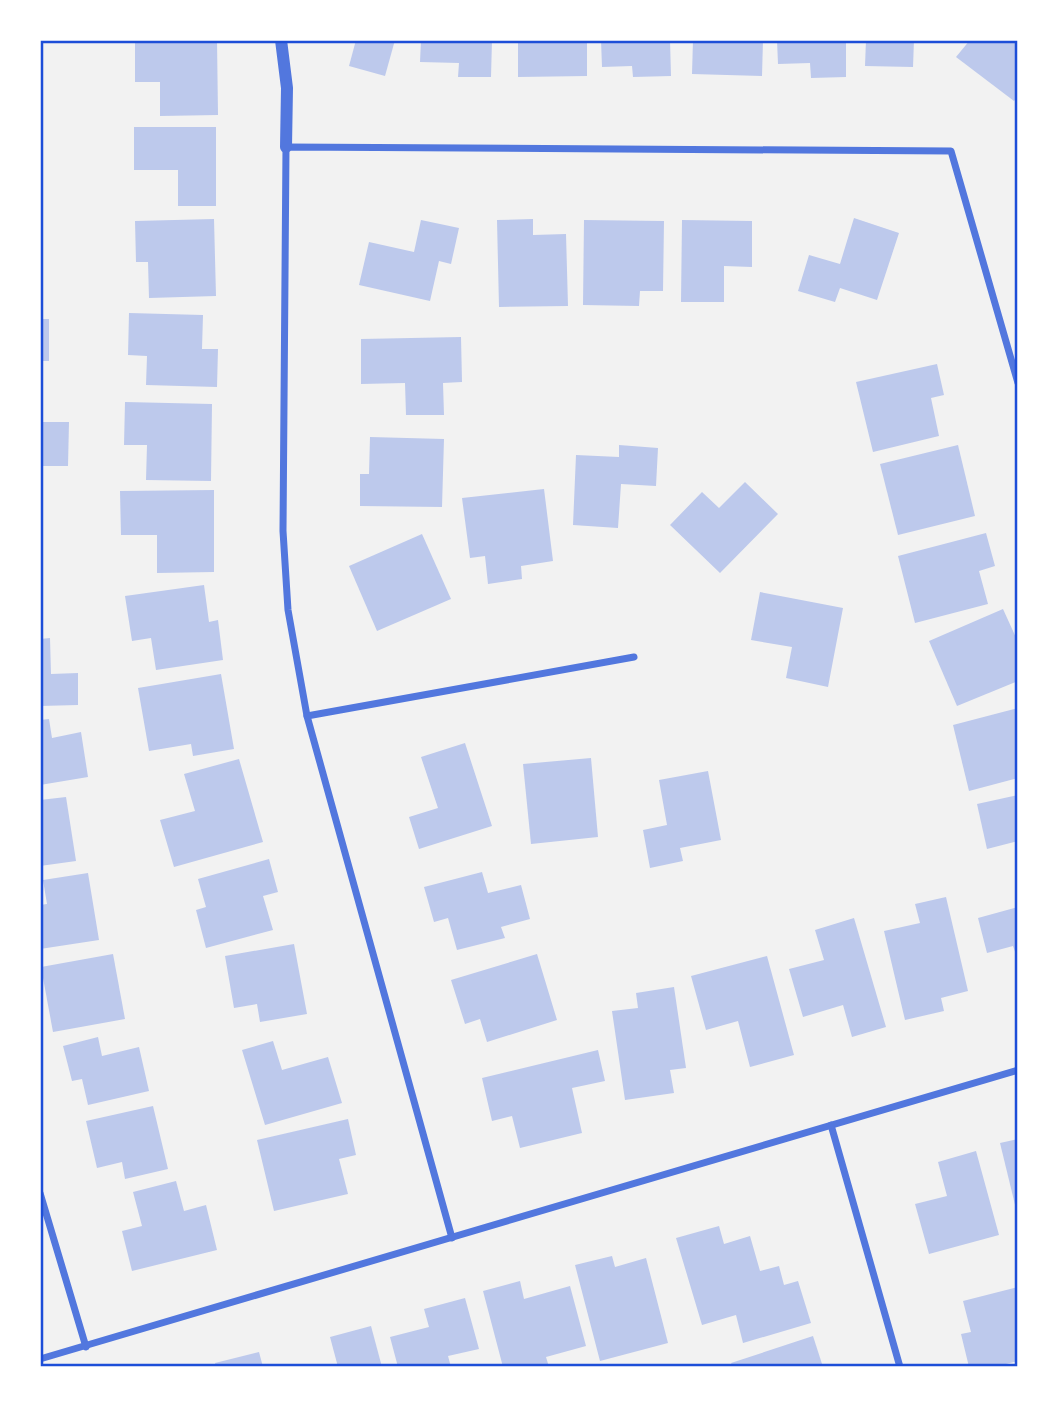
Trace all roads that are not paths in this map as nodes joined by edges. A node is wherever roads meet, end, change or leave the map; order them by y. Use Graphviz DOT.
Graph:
graph roads {
  1 [pos="272,40"];
  2 [pos="281,40"];
  3 [pos="282,55"];
  4 [pos="286,147"];
  5 [pos="1018,383"];
  6 [pos="634,657"];
  7 [pos="307,716"];
  8 [pos="1018,1070"];
  9 [pos="831,1125"];
  10 [pos="40,1193"];
  11 [pos="452,1238"];
  12 [pos="86,1347"];
  13 [pos="40,1359"];
  14 [pos="900,1367"];
  1 -- 3 [label="street"];
  2 -- 3 [label="street"];
  3 -- 4 [label="street"];
  4 -- 5 [label="street"];
  4 -- 7 [label="street"];
  6 -- 7 [label="street"];
  7 -- 11 [label="street"];
  8 -- 9 [label="street"];
  9 -- 11 [label="street"];
  9 -- 14 [label="street"];
  10 -- 12 [label="street"];
  11 -- 12 [label="street"];
  12 -- 13 [label="street"];
}
